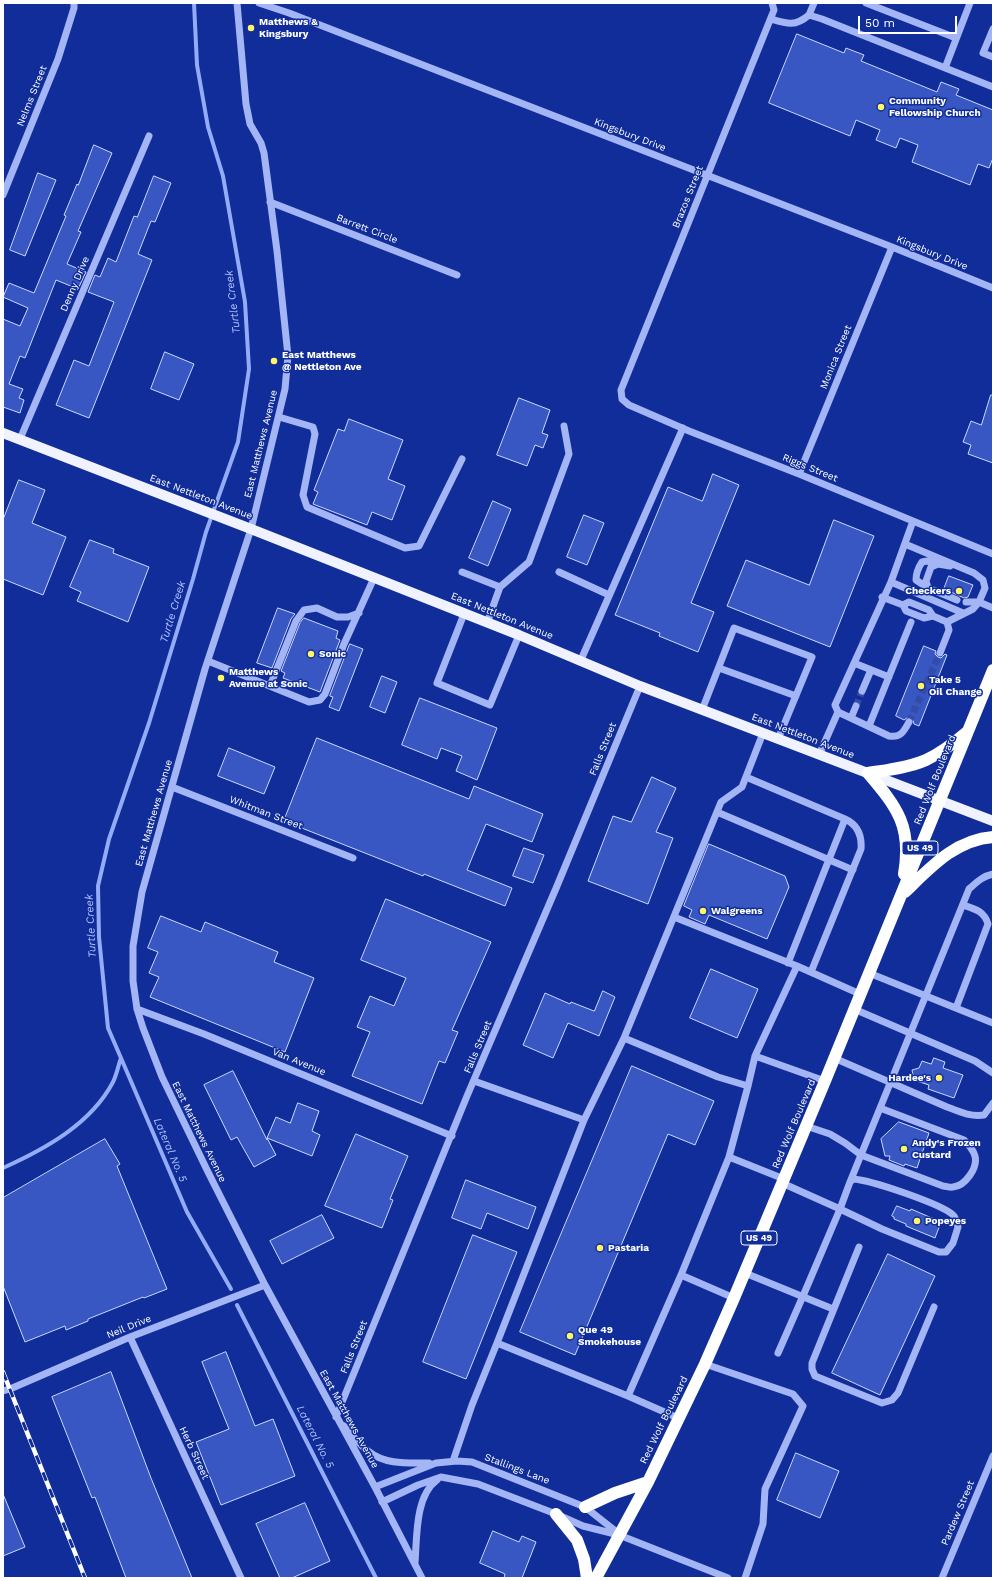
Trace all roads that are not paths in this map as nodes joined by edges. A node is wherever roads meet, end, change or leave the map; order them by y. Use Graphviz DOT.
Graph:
graph roads {
  1 [pos="74,3"];
  2 [pos="237,3"];
  3 [pos="259,3"];
  4 [pos="772,3"];
  5 [pos="814,3"];
  6 [pos="866,3"];
  7 [pos="967,4"];
  8 [pos="809,15"];
  9 [pos="771,19"];
  10 [pos="993,29"];
  11 [pos="956,38"];
  12 [pos="993,56"];
  13 [pos="945,68"];
  14 [pos="993,88"];
  15 [pos="149,136"];
  16 [pos="708,176"];
  17 [pos="3,195"];
  18 [pos="270,202"];
  19 [pos="892,247"];
  20 [pos="457,275"];
  21 [pos="993,288"];
  22 [pos="622,399"];
  23 [pos="279,417"];
  24 [pos="564,426"];
  25 [pos="683,428"];
  26 [pos="3,433"];
  27 [pos="20,439"];
  28 [pos="462,459"];
  29 [pos="799,474"];
  30 [pos="913,520"];
  31 [pos="251,529"];
  32 [pos="905,544"];
  33 [pos="993,554"];
  34 [pos="938,564"];
  35 [pos="958,566"];
  36 [pos="462,572"];
  37 [pos="559,572"];
  38 [pos="374,578"];
  39 [pos="891,582"];
  40 [pos="500,587"];
  41 [pos="928,588"];
  42 [pos="609,596"];
  43 [pos="882,597"];
  44 [pos="958,600"];
  45 [pos="966,602"];
  46 [pos="979,602"];
  47 [pos="993,608"];
  48 [pos="358,613"];
  49 [pos="963,613"];
  50 [pos="464,614"];
  51 [pos="911,622"];
  52 [pos="947,622"];
  53 [pos="488,623"];
  54 [pos="519,635"];
  55 [pos="940,653"];
  56 [pos="208,661"];
  57 [pos="580,662"];
  58 [pos="854,663"];
  59 [pos="719,668"];
  60 [pos="871,670"];
  61 [pos="993,670"];
  62 [pos="889,677"];
  63 [pos="270,686"];
  64 [pos="640,686"];
  65 [pos="862,691"];
  66 [pos="796,696"];
  67 [pos="856,706"];
  68 [pos="702,710"];
  69 [pos="838,712"];
  70 [pos="851,718"];
  71 [pos="909,722"];
  72 [pos="869,726"];
  73 [pos="968,732"];
  74 [pos="763,733"];
  75 [pos="778,739"];
  76 [pos="819,754"];
  77 [pos="868,774"];
  78 [pos="746,777"];
  79 [pos="172,787"];
  80 [pos="940,801"];
  81 [pos="717,812"];
  82 [pos="846,819"];
  83 [pos="993,822"];
  84 [pos="993,837"];
  85 [pos="353,858"];
  86 [pos="829,860"];
  87 [pos="853,870"];
  88 [pos="993,874"];
  89 [pos="901,895"];
  90 [pos="962,905"];
  91 [pos="674,916"];
  92 [pos="788,963"];
  93 [pos="797,966"];
  94 [pos="811,972"];
  95 [pos="869,972"];
  96 [pos="860,994"];
  97 [pos="926,996"];
  98 [pos="956,1008"];
  99 [pos="137,1009"];
  100 [pos="854,1009"];
  101 [pos="993,1023"];
  102 [pos="910,1034"];
  103 [pos="624,1038"];
  104 [pos="756,1056"];
  105 [pos="834,1058"];
  106 [pos="993,1072"];
  107 [pos="474,1081"];
  108 [pos="825,1081"];
  109 [pos="890,1083"];
  110 [pos="748,1086"];
  111 [pos="993,1103"];
  112 [pos="880,1108"];
  113 [pos="584,1120"];
  114 [pos="806,1126"];
  115 [pos="452,1136"];
  116 [pos="861,1155"];
  117 [pos="729,1157"];
  118 [pos="783,1181"];
  119 [pos="850,1182"];
  120 [pos="840,1209"];
  121 [pos="859,1247"];
  122 [pos="745,1273"];
  123 [pos="681,1275"];
  124 [pos="264,1285"];
  125 [pos="804,1296"];
  126 [pos="734,1298"];
  127 [pos="934,1306"];
  128 [pos="833,1309"];
  129 [pos="130,1337"];
  130 [pos="497,1342"];
  131 [pos="778,1353"];
  132 [pos="704,1364"];
  133 [pos="3,1391"];
  134 [pos="628,1396"];
  135 [pos="336,1417"];
  136 [pos="678,1418"];
  137 [pos="993,1456"];
  138 [pos="453,1461"];
  139 [pos="436,1463"];
  140 [pos="441,1477"];
  141 [pos="648,1482"];
  142 [pos="375,1487"];
  143 [pos="382,1502"];
  144 [pos="585,1507"];
  145 [pos="556,1514"];
  146 [pos="619,1535"];
  147 [pos="415,1563"];
  148 [pos="240,1578"];
  149 [pos="422,1578"];
  150 [pos="587,1578"];
  151 [pos="596,1578"];
  152 [pos="728,1578"];
  153 [pos="745,1578"];
  154 [pos="942,1578"];
  1 -- 17 [label="street, Nelms Street"];
  2 -- 18 [label="street, East Matthews Avenue"];
  3 -- 16 [label="street, Kingsbury Drive"];
  4 -- 9 [label="street, Brazos Street"];
  5 -- 8 [label="street"];
  6 -- 11 [label="street"];
  7 -- 11 [label="street"];
  8 -- 9 [label="street"];
  8 -- 13 [label="street"];
  9 -- 16 [label="street, Brazos Street"];
  10 -- 12 [label="street"];
  11 -- 13 [label="street"];
  13 -- 14 [label="street"];
  15 -- 27 [label="street, Denny Drive"];
  16 -- 19 [label="street, Kingsbury Drive"];
  16 -- 22 [label="street, Brazos Street"];
  18 -- 20 [label="street, Barrett Circle"];
  18 -- 23 [label="street, East Matthews Avenue"];
  19 -- 21 [label="street, Kingsbury Drive"];
  19 -- 29 [label="street, Monica Street"];
  22 -- 25 [label="street, Riggs Street"];
  23 -- 28 [label="street"];
  23 -- 31 [label="street, East Matthews Avenue"];
  24 -- 40 [label="street"];
  25 -- 29 [label="street, Riggs Street"];
  25 -- 42 [label="street"];
  26 -- 27 [label="main road, East Nettleton Avenue"];
  27 -- 31 [label="main road, East Nettleton Avenue"];
  29 -- 30 [label="street, Riggs Street"];
  30 -- 32 [label="street"];
  30 -- 33 [label="street, Riggs Street"];
  31 -- 38 [label="main road, East Nettleton Avenue"];
  31 -- 56 [label="street, East Matthews Avenue"];
  32 -- 35 [label="street"];
  32 -- 39 [label="street"];
  34 -- 35 [label="street"];
  34 -- 41 [label="street"];
  34 -- 41 [label="street"];
  35 -- 46 [label="street"];
  36 -- 40 [label="street"];
  37 -- 42 [label="street"];
  38 -- 48 [label="street"];
  38 -- 50 [label="main road, East Nettleton Avenue"];
  39 -- 43 [label="street"];
  39 -- 49 [label="street"];
  40 -- 53 [label="street"];
  41 -- 44 [label="street"];
  42 -- 57 [label="street"];
  43 -- 52 [label="street"];
  43 -- 58 [label="street"];
  45 -- 46 [label="street"];
  46 -- 47 [label="street"];
  46 -- 49 [label="street"];
  48 -- 63 [label="street"];
  48 -- 63 [label="street"];
  49 -- 52 [label="street"];
  50 -- 53 [label="main road, East Nettleton Avenue"];
  50 -- 54 [label="street"];
  51 -- 62 [label="street"];
  52 -- 55 [label="street"];
  53 -- 54 [label="main road, East Nettleton Avenue"];
  54 -- 57 [label="main road, East Nettleton Avenue"];
  56 -- 63 [label="street"];
  56 -- 79 [label="street, East Matthews Avenue"];
  57 -- 64 [label="main road, East Nettleton Avenue"];
  58 -- 60 [label="street"];
  58 -- 69 [label="street"];
  59 -- 66 [label="street"];
  59 -- 66 [label="street"];
  59 -- 68 [label="street"];
  60 -- 62 [label="street"];
  60 -- 65 [label="street"];
  61 -- 73 [label="highway, Red Wolf Boulevard / US 49"];
  62 -- 72 [label="street"];
  64 -- 68 [label="main road, East Nettleton Avenue"];
  64 -- 107 [label="street, Falls Street"];
  66 -- 75 [label="street"];
  67 -- 70 [label="street"];
  68 -- 74 [label="main road, East Nettleton Avenue"];
  69 -- 70 [label="street"];
  69 -- 76 [label="street"];
  70 -- 72 [label="street"];
  71 -- 72 [label="street"];
  73 -- 77 [label="highway"];
  73 -- 80 [label="highway, Red Wolf Boulevard / US 49"];
  74 -- 75 [label="main road, East Nettleton Avenue"];
  74 -- 78 [label="street"];
  75 -- 76 [label="main road, East Nettleton Avenue"];
  76 -- 77 [label="main road, East Nettleton Avenue"];
  77 -- 80 [label="main road, East Nettleton Avenue"];
  77 -- 89 [label="highway"];
  78 -- 81 [label="street"];
  78 -- 82 [label="street"];
  79 -- 85 [label="street, Whitman Street"];
  79 -- 99 [label="street, East Matthews Avenue"];
  80 -- 83 [label="main road, East Nettleton Avenue"];
  80 -- 89 [label="highway, Red Wolf Boulevard / US 49"];
  81 -- 86 [label="street"];
  81 -- 91 [label="street"];
  82 -- 86 [label="street"];
  82 -- 87 [label="street"];
  84 -- 89 [label="highway"];
  86 -- 87 [label="street"];
  86 -- 92 [label="street"];
  87 -- 94 [label="street"];
  88 -- 90 [label="street"];
  89 -- 95 [label="highway, Red Wolf Boulevard / US 49"];
  90 -- 97 [label="street"];
  90 -- 98 [label="street"];
  91 -- 92 [label="street"];
  91 -- 103 [label="street"];
  92 -- 93 [label="street"];
  93 -- 94 [label="street"];
  93 -- 104 [label="street"];
  94 -- 96 [label="street"];
  95 -- 96 [label="highway, Red Wolf Boulevard / US 49"];
  95 -- 97 [label="street"];
  96 -- 100 [label="highway, Red Wolf Boulevard / US 49"];
  97 -- 98 [label="street"];
  97 -- 102 [label="street"];
  98 -- 101 [label="street"];
  99 -- 115 [label="street, Van Avenue"];
  99 -- 124 [label="street, East Matthews Avenue"];
  100 -- 102 [label="street"];
  100 -- 105 [label="highway, Red Wolf Boulevard / US 49"];
  102 -- 106 [label="street"];
  102 -- 109 [label="street"];
  103 -- 110 [label="street"];
  103 -- 113 [label="street"];
  104 -- 108 [label="street"];
  104 -- 110 [label="street"];
  105 -- 108 [label="highway, Red Wolf Boulevard / US 49"];
  105 -- 109 [label="street"];
  107 -- 113 [label="street"];
  107 -- 115 [label="street, Falls Street"];
  108 -- 114 [label="highway, Red Wolf Boulevard / US 49"];
  109 -- 111 [label="street"];
  109 -- 112 [label="street"];
  110 -- 117 [label="street"];
  112 -- 116 [label="street"];
  112 -- 116 [label="street"];
  113 -- 130 [label="street"];
  114 -- 116 [label="street"];
  114 -- 118 [label="highway, Red Wolf Boulevard / US 49"];
  115 -- 135 [label="street, Falls Street"];
  116 -- 119 [label="street"];
  117 -- 118 [label="street"];
  117 -- 123 [label="street"];
  118 -- 120 [label="street"];
  118 -- 122 [label="highway, Red Wolf Boulevard / US 49"];
  119 -- 120 [label="street"];
  119 -- 120 [label="street"];
  120 -- 125 [label="street"];
  121 -- 128 [label="street"];
  122 -- 125 [label="street"];
  122 -- 126 [label="highway, Red Wolf Boulevard / US 49"];
  123 -- 126 [label="street"];
  123 -- 134 [label="street"];
  124 -- 129 [label="street, Neil Drive"];
  124 -- 135 [label="street, East Matthews Avenue"];
  125 -- 128 [label="street"];
  125 -- 131 [label="street"];
  126 -- 132 [label="highway, Red Wolf Boulevard / US 49"];
  127 -- 128 [label="street"];
  129 -- 133 [label="street, Neil Drive"];
  129 -- 148 [label="street, Herb Street"];
  130 -- 134 [label="street"];
  130 -- 138 [label="street"];
  132 -- 136 [label="highway, Red Wolf Boulevard / US 49"];
  132 -- 153 [label="street"];
  134 -- 136 [label="street"];
  135 -- 139 [label="street"];
  135 -- 142 [label="street, East Matthews Avenue"];
  136 -- 141 [label="highway, Red Wolf Boulevard / US 49"];
  137 -- 154 [label="street, Pardew Street"];
  138 -- 139 [label="street, Stallings Lane"];
  138 -- 144 [label="street, Stallings Lane"];
  139 -- 142 [label="street, Stallings Lane"];
  140 -- 143 [label="street, Stallings Lane"];
  140 -- 145 [label="street, Stallings Lane"];
  140 -- 147 [label="street"];
  141 -- 144 [label="highway"];
  141 -- 146 [label="highway, Red Wolf Boulevard / US 49"];
  142 -- 143 [label="street, East Matthews Avenue"];
  143 -- 147 [label="street, East Matthews Avenue"];
  144 -- 146 [label="street, Stallings Lane"];
  145 -- 146 [label="street, Stallings Lane"];
  145 -- 150 [label="highway"];
  146 -- 151 [label="highway, Red Wolf Boulevard / US 49"];
  146 -- 152 [label="street, Stallings Lane"];
  147 -- 149 [label="street, East Matthews Avenue"];
}
